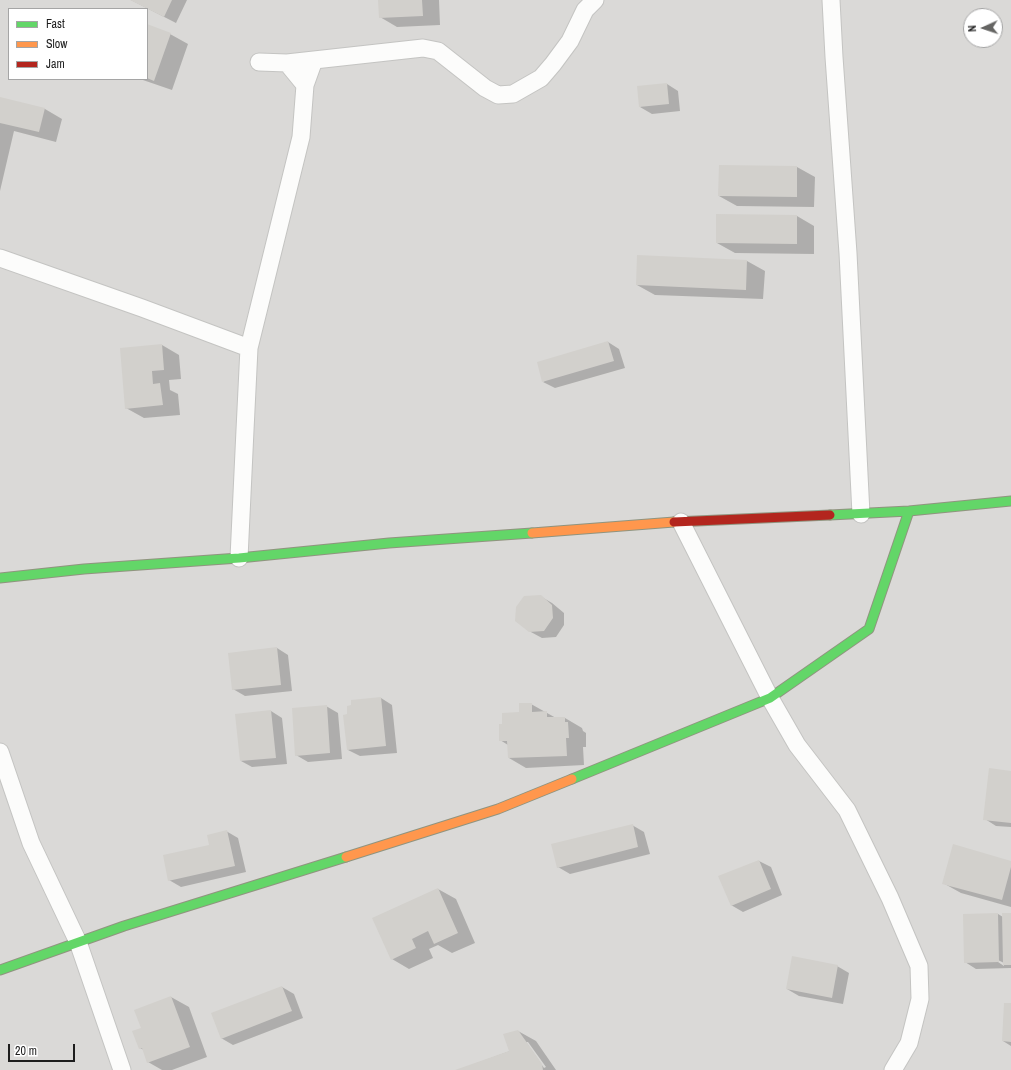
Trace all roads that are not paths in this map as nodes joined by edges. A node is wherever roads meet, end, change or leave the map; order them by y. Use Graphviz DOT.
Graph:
graph roads {
  1 [pos="595,0"];
  2 [pos="831,0"];
  3 [pos="314,60"];
  4 [pos="259,62"];
  5 [pos="287,63"];
  6 [pos="305,85"];
  7 [pos="0,258"];
  8 [pos="248,348"];
  9 [pos="1011,501"];
  10 [pos="909,511"];
  11 [pos="861,514"];
  12 [pos="681,522"];
  13 [pos="238,558"];
  14 [pos="0,578"];
  15 [pos="770,698"];
  16 [pos="0,752"];
  17 [pos="78,942"];
  18 [pos="0,970"];
  19 [pos="122,1070"];
  20 [pos="893,1070"];
  1 -- 3 [label="street"];
  2 -- 11 [label="street"];
  3 -- 5 [label="street"];
  3 -- 6 [label="street"];
  4 -- 5 [label="street"];
  5 -- 6 [label="street"];
  6 -- 8 [label="street"];
  7 -- 8 [label="street"];
  8 -- 13 [label="street"];
  9 -- 10 [label="street"];
  10 -- 11 [label="street"];
  10 -- 15 [label="street"];
  11 -- 12 [label="street"];
  12 -- 13 [label="street"];
  12 -- 15 [label="street"];
  13 -- 14 [label="street"];
  15 -- 17 [label="street"];
  15 -- 20 [label="street"];
  16 -- 17 [label="street"];
  17 -- 18 [label="street"];
  17 -- 19 [label="street"];
}
